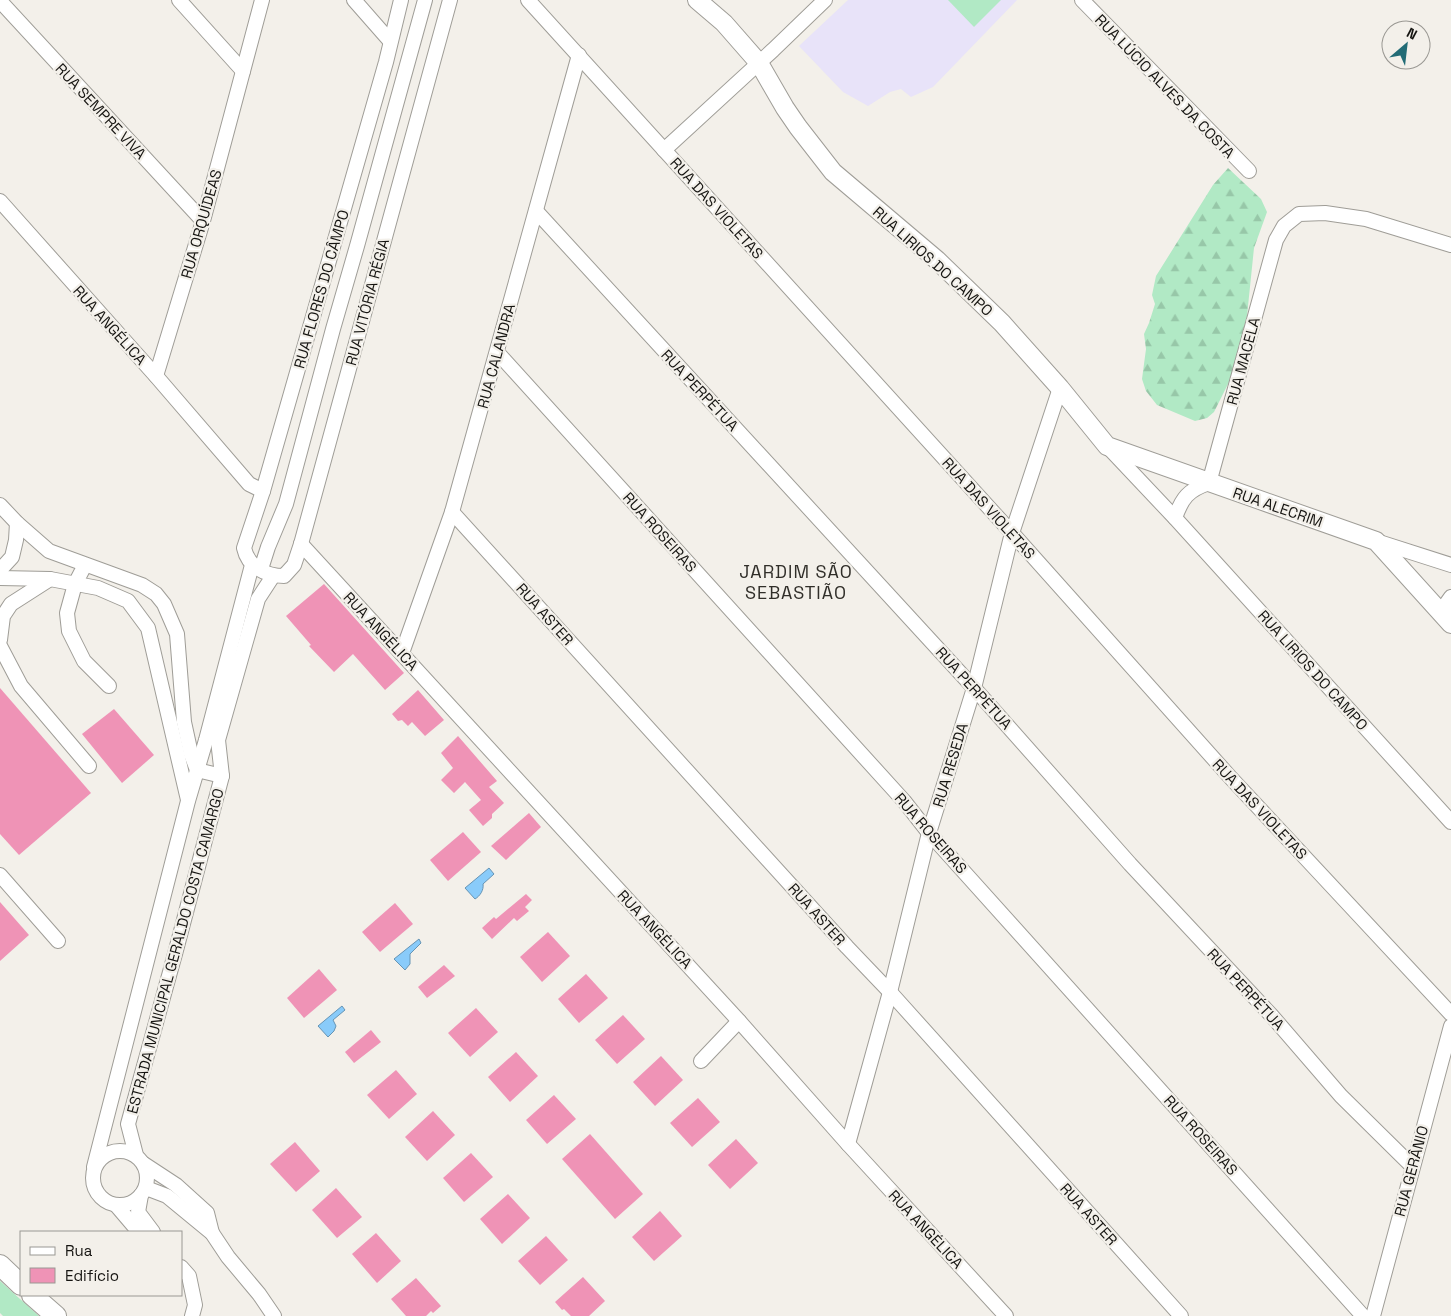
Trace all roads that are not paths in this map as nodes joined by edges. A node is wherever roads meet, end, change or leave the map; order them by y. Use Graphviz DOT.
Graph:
graph roads {
  1 [pos="179,0"];
  2 [pos="262,0"];
  3 [pos="354,0"];
  4 [pos="401,0"];
  5 [pos="425,0"];
  6 [pos="450,0"];
  7 [pos="528,0"];
  8 [pos="697,0"];
  9 [pos="825,0"];
  10 [pos="1082,0"];
  11 [pos="0,1"];
  12 [pos="390,41"];
  13 [pos="579,55"];
  14 [pos="759,63"];
  15 [pos="243,71"];
  16 [pos="664,150"];
  17 [pos="1249,171"];
  18 [pos="0,201"];
  19 [pos="536,210"];
  20 [pos="203,222"];
  21 [pos="1451,245"];
  22 [pos="497,352"];
  23 [pos="156,376"];
  24 [pos="1060,388"];
  25 [pos="1107,446"];
  26 [pos="1209,482"];
  27 [pos="263,491"];
  28 [pos="0,505"];
  29 [pos="452,512"];
  30 [pos="1175,518"];
  31 [pos="17,523"];
  32 [pos="1012,533"];
  33 [pos="1376,541"];
  34 [pos="301,544"];
  35 [pos="86,565"];
  36 [pos="1451,565"];
  37 [pos="0,570"];
  38 [pos="262,570"];
  39 [pos="0,578"];
  40 [pos="50,579"];
  41 [pos="75,584"];
  42 [pos="1451,597"];
  43 [pos="1449,621"];
  44 [pos="0,640"];
  45 [pos="0,646"];
  46 [pos="402,654"];
  47 [pos="110,686"];
  48 [pos="974,688"];
  49 [pos="89,766"];
  50 [pos="197,770"];
  51 [pos="222,776"];
  52 [pos="188,800"];
  53 [pos="1451,822"];
  54 [pos="930,834"];
  55 [pos="0,875"];
  56 [pos="58,941"];
  57 [pos="890,992"];
  58 [pos="1451,1014"];
  59 [pos="739,1021"];
  60 [pos="1451,1026"];
  61 [pos="701,1061"];
  62 [pos="848,1144"];
  63 [pos="135,1156"];
  64 [pos="1412,1166"];
  65 [pos="94,1167"];
  66 [pos="143,1192"];
  67 [pos="116,1205"];
  68 [pos="138,1231"];
  69 [pos="152,1231"];
  70 [pos="212,1233"];
  71 [pos="0,1265"];
  72 [pos="182,1267"];
  73 [pos="20,1283"];
  74 [pos="182,1283"];
  75 [pos="33,1296"];
  76 [pos="56,1316"];
  77 [pos="183,1316"];
  78 [pos="192,1316"];
  79 [pos="274,1316"];
  80 [pos="1006,1316"];
  81 [pos="1181,1316"];
  82 [pos="1363,1316"];
  83 [pos="1372,1316"];
  1 -- 15 [label="street"];
  2 -- 15 [label="street, RUA ORQUÍDEAS"];
  3 -- 12 [label="street"];
  4 -- 12 [label="street, RUA FLORES DO CÂMPO"];
  5 -- 38 [label="street"];
  6 -- 34 [label="street, RUA VITÓRIA RÉGIA"];
  7 -- 13 [label="street, RUA DAS VIOLETAS"];
  8 -- 14 [label="main road, RUA LIRIOS DO CAMPO"];
  9 -- 14 [label="street"];
  10 -- 17 [label="street, RUA LÚCIO ALVES DA COSTA"];
  11 -- 20 [label="street, RUA SEMPRE VIVA"];
  12 -- 27 [label="street, RUA FLORES DO CÂMPO"];
  13 -- 16 [label="street, RUA DAS VIOLETAS"];
  13 -- 19 [label="street, RUA CALANDRA"];
  14 -- 16 [label="street"];
  14 -- 24 [label="main road, RUA LIRIOS DO CAMPO"];
  15 -- 20 [label="street, RUA ORQUÍDEAS"];
  16 -- 32 [label="street, RUA DAS VIOLETAS"];
  18 -- 23 [label="street, RUA ANGÉLICA"];
  19 -- 22 [label="street, RUA CALANDRA"];
  19 -- 48 [label="street, RUA PERPÉTUA"];
  20 -- 23 [label="street, RUA ORQUÍDEAS"];
  21 -- 26 [label="street, RUA MACELA"];
  22 -- 29 [label="street, RUA CALANDRA"];
  22 -- 54 [label="street, RUA ROSEIRAS"];
  23 -- 27 [label="street, RUA ANGÉLICA"];
  24 -- 25 [label="main road, RUA LIRIOS DO CAMPO"];
  24 -- 32 [label="street, RUA RESEDA"];
  25 -- 26 [label="main road, RUA ALECRIM"];
  25 -- 30 [label="street, RUA LIRIOS DO CAMPO"];
  26 -- 30 [label="street"];
  26 -- 33 [label="main road, RUA ALECRIM"];
  27 -- 38 [label="street, RUA FLORES DO CÂMPO"];
  28 -- 31 [label="street"];
  29 -- 46 [label="street, RUA CALANDRA"];
  29 -- 57 [label="street, RUA ASTER"];
  30 -- 53 [label="street, RUA LIRIOS DO CAMPO"];
  31 -- 35 [label="street"];
  31 -- 37 [label="street"];
  32 -- 48 [label="street, RUA RESEDA"];
  32 -- 58 [label="street, RUA DAS VIOLETAS"];
  33 -- 36 [label="street, RUA ALECRIM"];
  33 -- 43 [label="main road"];
  34 -- 38 [label="street, RUA VITÓRIA RÉGIA"];
  34 -- 46 [label="street, RUA ANGÉLICA"];
  35 -- 41 [label="street"];
  35 -- 50 [label="street"];
  38 -- 50 [label="street, ESTRADA MUNICIPAL GERALDO COSTA CAMARGO"];
  38 -- 51 [label="street, ESTRADA MUNICIPAL GERALDO COSTA CAMARGO"];
  39 -- 40 [label="street"];
  40 -- 41 [label="street"];
  40 -- 44 [label="street"];
  41 -- 47 [label="street"];
  41 -- 52 [label="street"];
  42 -- 43 [label="street"];
  45 -- 49 [label="street"];
  46 -- 59 [label="street, RUA ANGÉLICA"];
  48 -- 54 [label="street, RUA RESEDA"];
  48 -- 64 [label="street, RUA PERPÉTUA"];
  50 -- 51 [label="street"];
  50 -- 52 [label="street, ESTRADA MUNICIPAL GERALDO COSTA CAMARGO"];
  51 -- 63 [label="street, ESTRADA MUNICIPAL GERALDO COSTA CAMARGO"];
  52 -- 65 [label="street, ESTRADA MUNICIPAL GERALDO COSTA CAMARGO"];
  54 -- 57 [label="street, RUA RESEDA"];
  54 -- 82 [label="street, RUA ROSEIRAS"];
  55 -- 56 [label="street"];
  57 -- 62 [label="street, RUA RESEDA"];
  57 -- 81 [label="street, RUA ASTER"];
  59 -- 61 [label="street"];
  59 -- 62 [label="street, RUA ANGÉLICA"];
  60 -- 64 [label="street, RUA GERÂNIO"];
  62 -- 80 [label="street, RUA ANGÉLICA"];
  63 -- 65 [label="street"];
  63 -- 66 [label="street"];
  63 -- 70 [label="street"];
  64 -- 83 [label="street, RUA GERÂNIO"];
  65 -- 67 [label="street"];
  66 -- 67 [label="street"];
  66 -- 69 [label="street"];
  66 -- 70 [label="street"];
  67 -- 68 [label="street"];
  70 -- 79 [label="street"];
  71 -- 73 [label="highway"];
  72 -- 78 [label="street"];
  74 -- 77 [label="street"];
  75 -- 76 [label="highway"];
}
